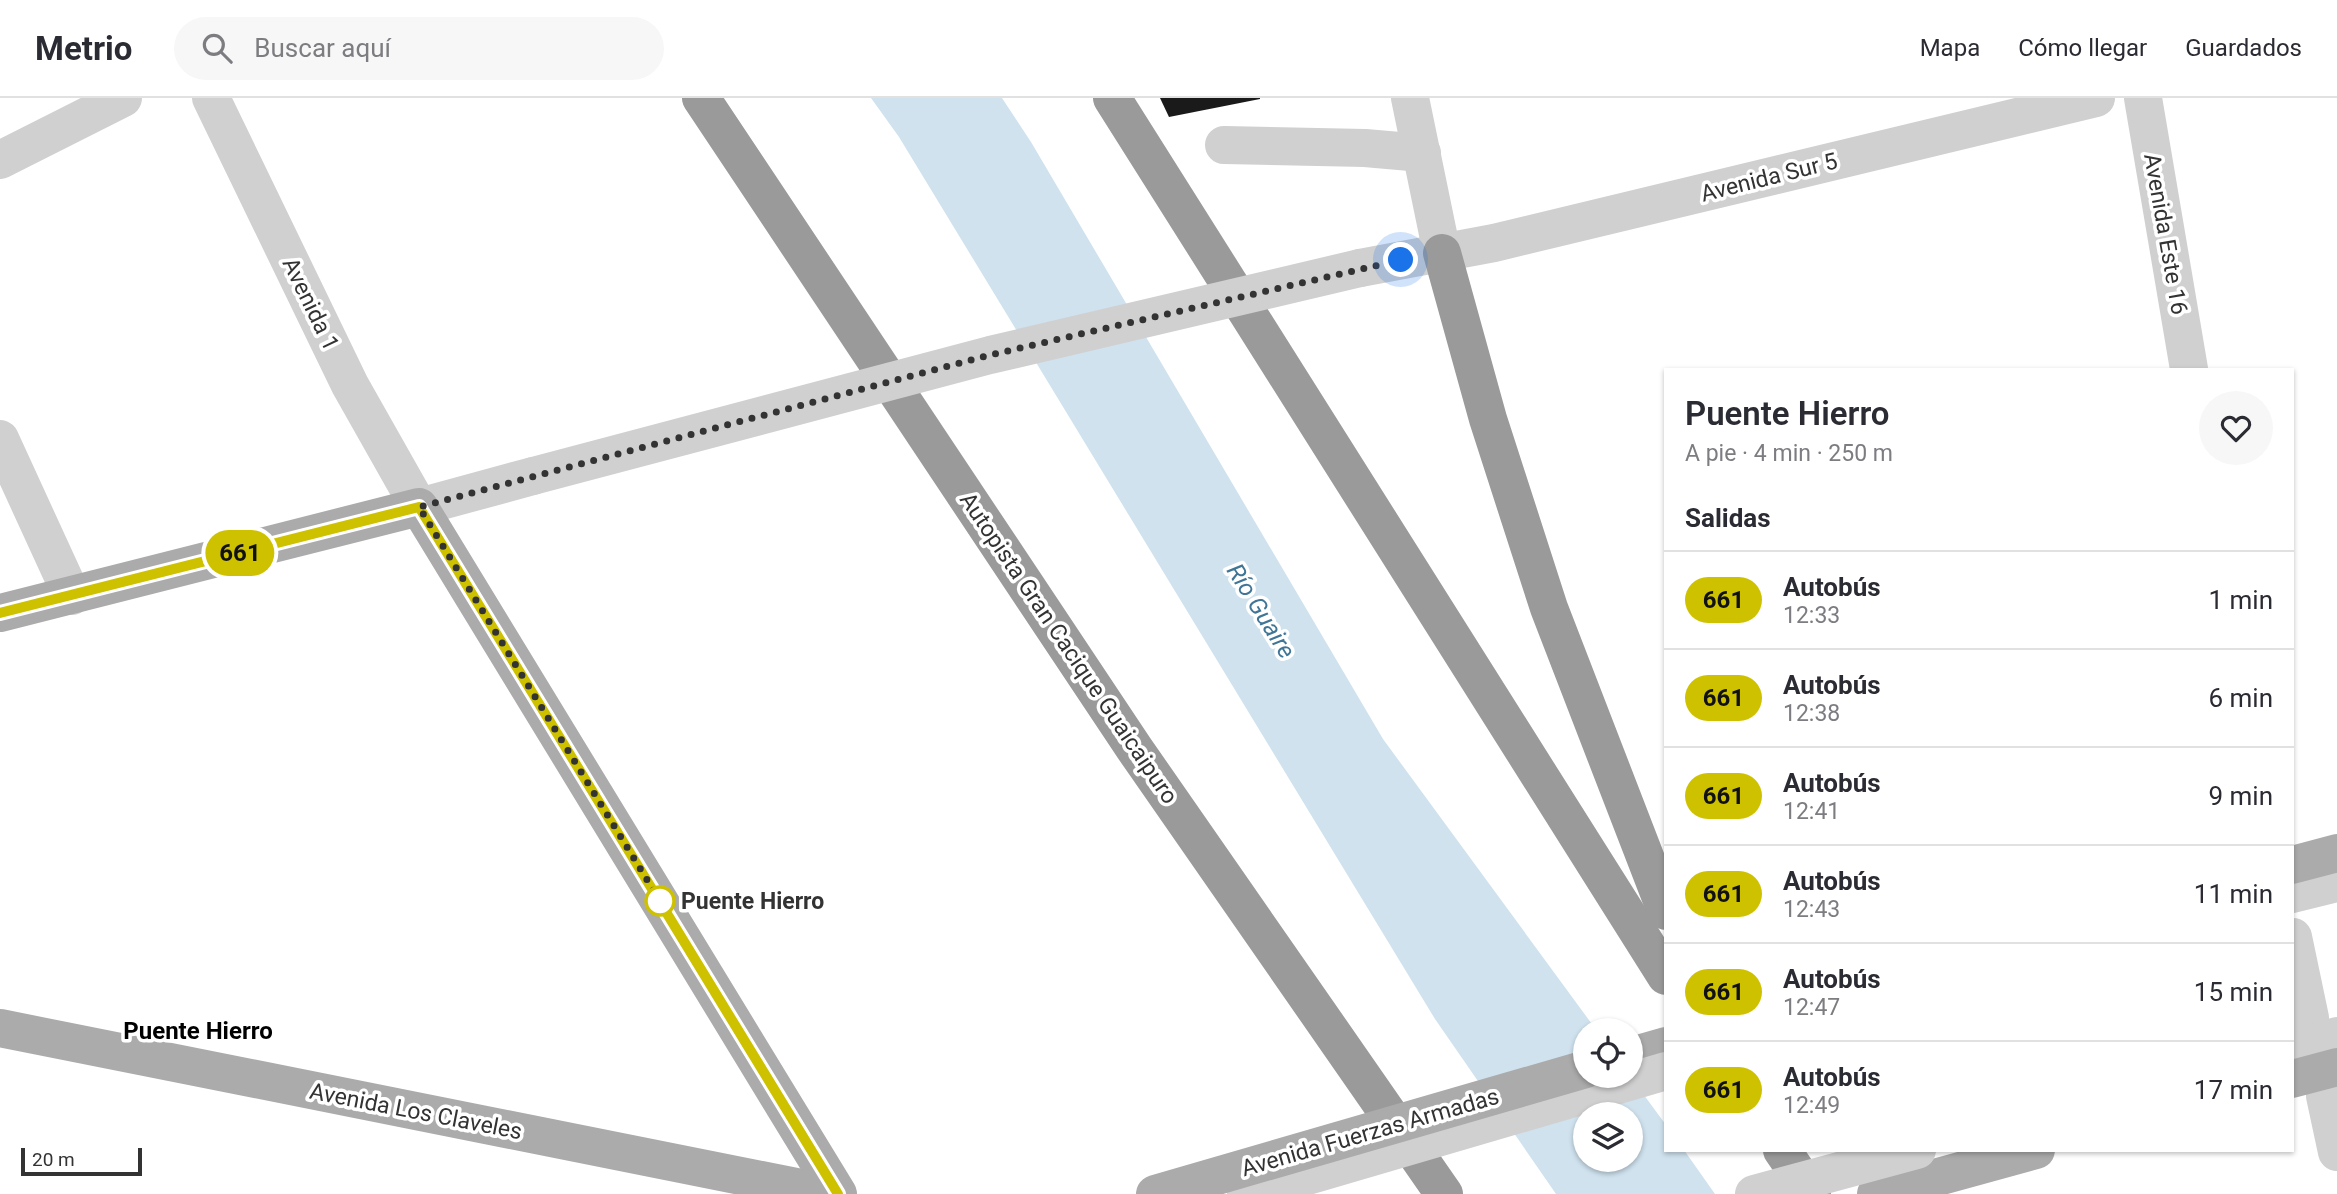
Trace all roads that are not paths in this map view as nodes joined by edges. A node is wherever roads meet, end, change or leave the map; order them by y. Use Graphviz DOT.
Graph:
graph roads {
  1 [pos="123,98"];
  2 [pos="211,98"];
  3 [pos="701,98"];
  4 [pos="1112,98"];
  5 [pos="1410,98"];
  6 [pos="2096,98"];
  7 [pos="2143,98"];
  8 [pos="1224,145"];
  9 [pos="1422,153"];
  10 [pos="0,160"];
  11 [pos="1442,253"];
  12 [pos="2189,368"];
  13 [pos="0,439"];
  14 [pos="419,507"];
  15 [pos="72,596"];
  16 [pos="0,613"];
  17 [pos="2337,853"];
  18 [pos="2294,864"];
  19 [pos="2337,883"];
  20 [pos="2294,894"];
  21 [pos="1664,906"];
  22 [pos="2294,942"];
  23 [pos="1664,973"];
  24 [pos="0,1028"];
  25 [pos="2313,1034"];
  26 [pos="1664,1047"];
  27 [pos="1643,1053"];
  28 [pos="1664,1072"];
  29 [pos="1573,1073"];
  30 [pos="2318,1080"];
  31 [pos="1783,1152"];
  32 [pos="1910,1152"];
  33 [pos="2029,1152"];
  34 [pos="2337,1152"];
  35 [pos="831,1194"];
  36 [pos="838,1194"];
  37 [pos="1155,1194"];
  38 [pos="1246,1194"];
  39 [pos="1444,1194"];
  40 [pos="1754,1194"];
  41 [pos="1812,1194"];
  42 [pos="1876,1194"];
  1 -- 10 [label="street"];
  2 -- 14 [label="street, Avenida 1"];
  3 -- 39 [label="highway, Autopista Gran Cacique Guaicaipuro"];
  4 -- 23 [label="highway"];
  5 -- 9 [label="street"];
  6 -- 11 [label="street, Avenida Sur 5"];
  7 -- 12 [label="street, Avenida Este 16"];
  8 -- 9 [label="street"];
  9 -- 11 [label="street"];
  11 -- 14 [label="street, Avenida Sur 5, bridge"];
  11 -- 21 [label="highway"];
  13 -- 15 [label="street"];
  14 -- 15 [label="main road"];
  14 -- 36 [label="main road"];
  15 -- 16 [label="main road"];
  17 -- 18 [label="main road"];
  19 -- 20 [label="street"];
  22 -- 25 [label="street"];
  24 -- 35 [label="main road, Avenida Los Claveles"];
  26 -- 27 [label="main road"];
  28 -- 38 [label="street, bridge"];
  29 -- 37 [label="main road, Avenida Fuerzas Armadas, bridge"];
  30 -- 34 [label="street"];
  31 -- 41 [label="highway"];
  32 -- 40 [label="street, bridge"];
  33 -- 42 [label="main road"];
}
